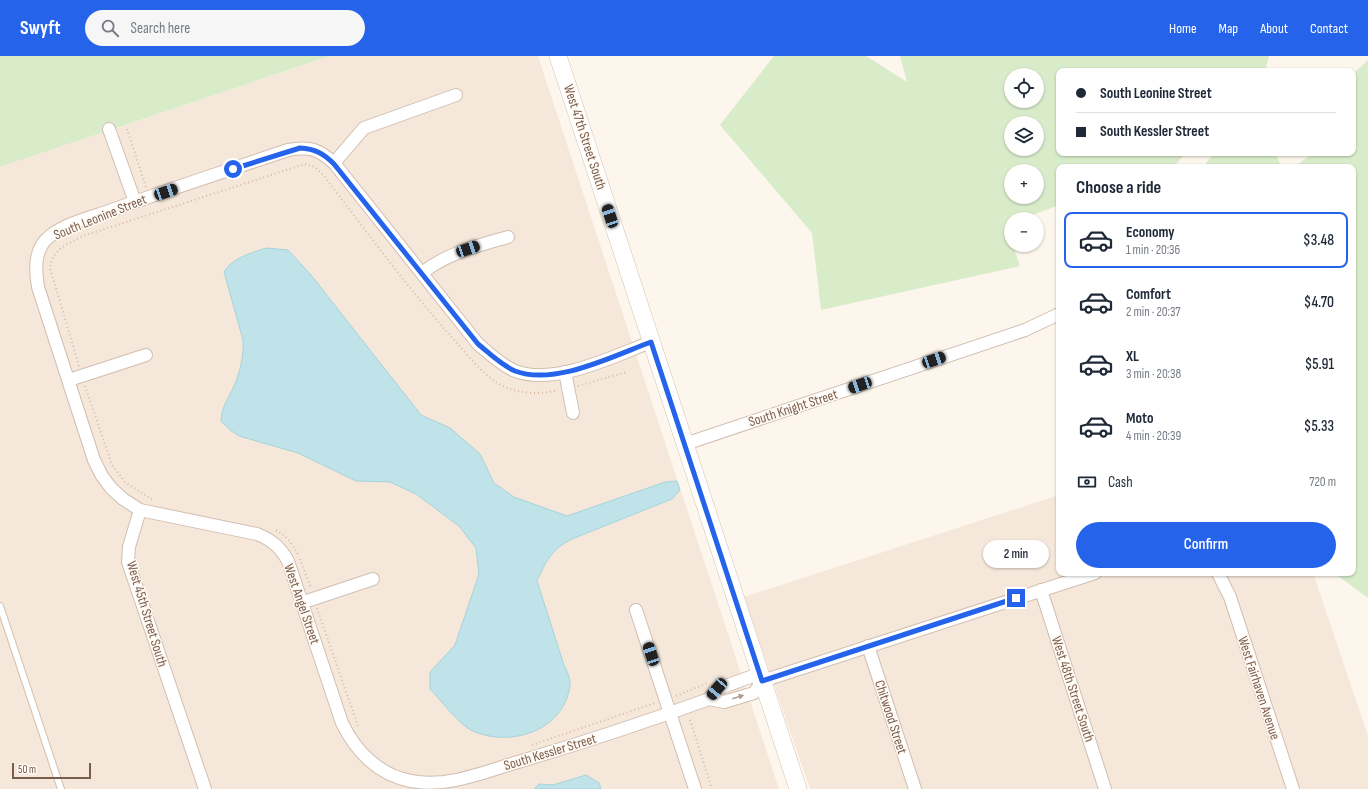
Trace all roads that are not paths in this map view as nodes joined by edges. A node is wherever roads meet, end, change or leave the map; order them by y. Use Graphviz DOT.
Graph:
graph roads {
  1 [pos="558,56"];
  2 [pos="456,95"];
  3 [pos="109,129"];
  4 [pos="334,164"];
  5 [pos="135,202"];
  6 [pos="508,236"];
  7 [pos="422,273"];
  8 [pos="1056,315"];
  9 [pos="651,342"];
  10 [pos="146,355"];
  11 [pos="565,372"];
  12 [pos="69,380"];
  13 [pos="573,413"];
  14 [pos="685,444"];
  15 [pos="140,510"];
  16 [pos="1085,576"];
  17 [pos="1220,576"];
  18 [pos="373,579"];
  19 [pos="1041,590"];
  20 [pos="301,603"];
  21 [pos="0,606"];
  22 [pos="636,610"];
  23 [pos="868,646"];
  24 [pos="762,681"];
  25 [pos="670,713"];
  26 [pos="397,783"];
  27 [pos="61,789"];
  28 [pos="205,789"];
  29 [pos="695,789"];
  30 [pos="798,789"];
  31 [pos="915,789"];
  32 [pos="1105,789"];
  33 [pos="1293,789"];
  1 -- 9 [label="street, West 47th Street South"];
  2 -- 4 [label="street"];
  3 -- 5 [label="street"];
  4 -- 5 [label="street, South Leonine Street"];
  4 -- 7 [label="street, South Leonine Street"];
  5 -- 12 [label="street, South Leonine Street"];
  6 -- 7 [label="street"];
  7 -- 11 [label="street, South Leonine Street"];
  8 -- 14 [label="street, South Knight Street"];
  9 -- 11 [label="street, South Leonine Street"];
  9 -- 14 [label="street, West 47th Street South"];
  10 -- 12 [label="street"];
  11 -- 13 [label="street"];
  12 -- 15 [label="street"];
  14 -- 24 [label="street, West 47th Street South"];
  15 -- 20 [label="street, West Angel Street"];
  15 -- 28 [label="street, West 45th Street South"];
  16 -- 19 [label="street, South Kessler Street"];
  17 -- 33 [label="street, West Fairhaven Avenue"];
  18 -- 20 [label="street"];
  19 -- 23 [label="street, South Kessler Street"];
  19 -- 32 [label="street, West 48th Street South"];
  20 -- 26 [label="street, West Angel Street"];
  21 -- 27 [label="lane"];
  22 -- 25 [label="street"];
  23 -- 24 [label="street, South Kessler Street"];
  23 -- 31 [label="street, Chitwood Street"];
  24 -- 25 [label="street, South Kessler Street"];
  24 -- 30 [label="street, West 47th Street South"];
  25 -- 26 [label="street, South Kessler Street"];
  25 -- 29 [label="street"];
}
